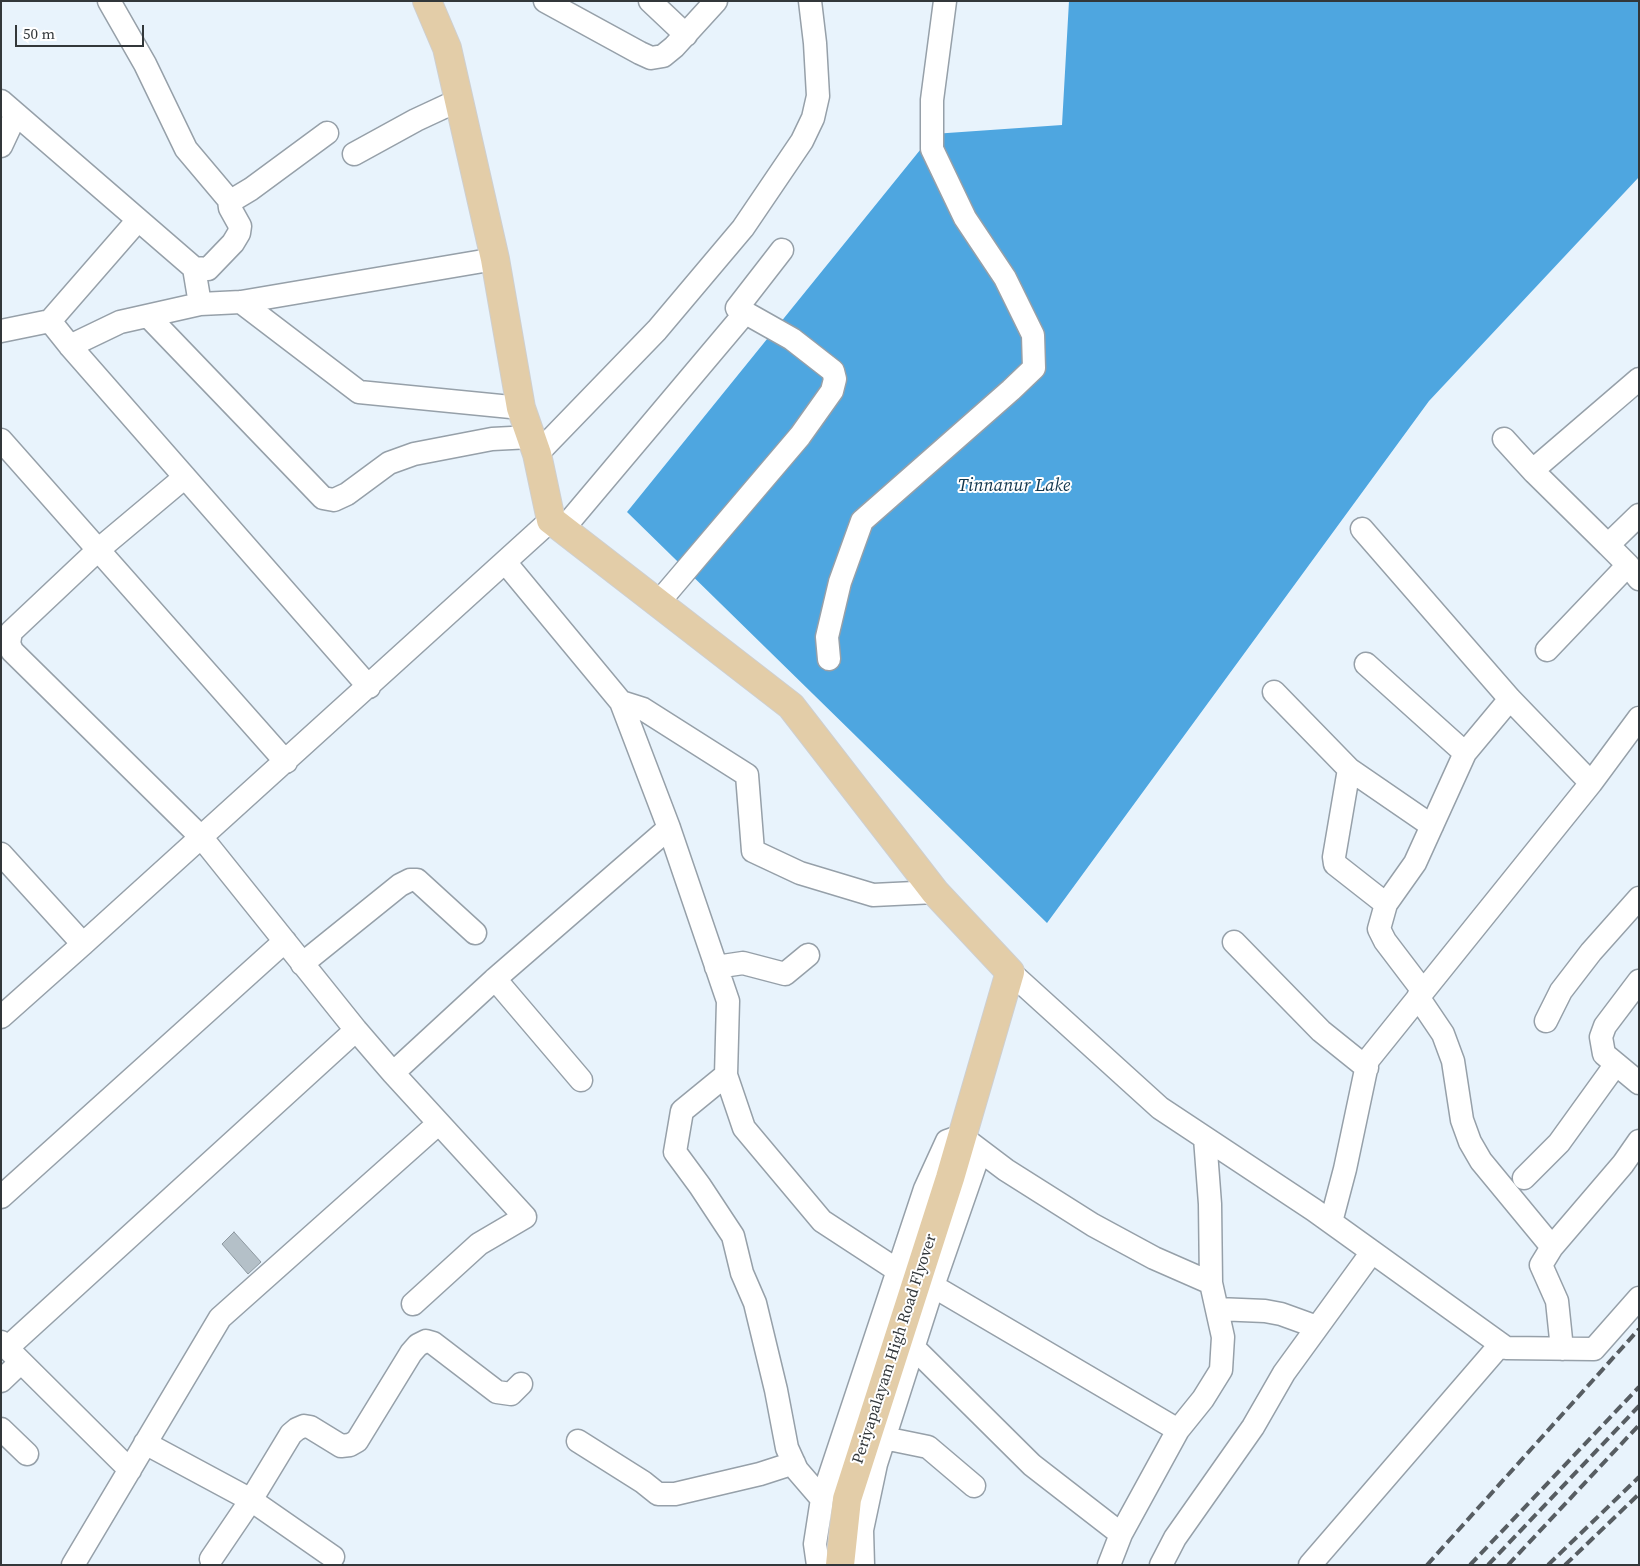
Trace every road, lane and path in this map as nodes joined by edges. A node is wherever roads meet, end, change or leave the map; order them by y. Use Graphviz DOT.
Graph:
graph roads {
  1 [pos="109,1"];
  2 [pos="427,1"];
  3 [pos="545,1"];
  4 [pos="650,1"];
  5 [pos="716,1"];
  6 [pos="810,1"];
  7 [pos="945,1"];
  8 [pos="686,34"];
  9 [pos="459,100"];
  10 [pos="9,108"];
  11 [pos="327,133"];
  12 [pos="1,146"];
  13 [pos="354,154"];
  14 [pos="229,200"];
  15 [pos="138,220"];
  16 [pos="782,250"];
  17 [pos="495,259"];
  18 [pos="194,268"];
  19 [pos="242,302"];
  20 [pos="200,304"];
  21 [pos="745,313"];
  22 [pos="148,316"];
  23 [pos="50,321"];
  24 [pos="1,331"];
  25 [pos="70,346"];
  26 [pos="1639,378"];
  27 [pos="520,408"];
  28 [pos="1504,439"];
  29 [pos="1,440"];
  30 [pos="534,446"];
  31 [pos="1534,472"];
  32 [pos="185,476"];
  33 [pos="1639,516"];
  34 [pos="557,525"];
  35 [pos="1362,529"];
  36 [pos="1608,546"];
  37 [pos="98,550"];
  38 [pos="505,562"];
  39 [pos="1634,572"];
  40 [pos="658,603"];
  41 [pos="1547,650"];
  42 [pos="829,659"];
  43 [pos="1366,664"];
  44 [pos="369,687"];
  45 [pos="1274,692"];
  46 [pos="1510,699"];
  47 [pos="621,702"];
  48 [pos="1639,718"];
  49 [pos="1464,752"];
  50 [pos="286,762"];
  51 [pos="1349,769"];
  52 [pos="1591,783"];
  53 [pos="1432,826"];
  54 [pos="669,828"];
  55 [pos="202,838"];
  56 [pos="1,854"];
  57 [pos="935,892"];
  58 [pos="1639,898"];
  59 [pos="1386,904"];
  60 [pos="475,933"];
  61 [pos="285,941"];
  62 [pos="1234,942"];
  63 [pos="83,944"];
  64 [pos="808,956"];
  65 [pos="302,964"];
  66 [pos="716,967"];
  67 [pos="1010,972"];
  68 [pos="495,980"];
  69 [pos="1639,981"];
  70 [pos="1420,994"];
  71 [pos="1,1017"];
  72 [pos="1546,1021"];
  73 [pos="356,1030"];
  74 [pos="1616,1064"];
  75 [pos="1367,1068"];
  76 [pos="393,1073"];
  77 [pos="726,1074"];
  78 [pos="581,1080"];
  79 [pos="1639,1083"];
  80 [pos="439,1123"];
  81 [pos="1205,1138"];
  82 [pos="1639,1141"];
  83 [pos="971,1143"];
  84 [pos="1524,1178"];
  85 [pos="1,1197"];
  86 [pos="1331,1222"];
  87 [pos="1552,1246"];
  88 [pos="1372,1252"];
  89 [pos="897,1270"];
  90 [pos="1211,1283"];
  91 [pos="933,1286"];
  92 [pos="1639,1298"];
  93 [pos="413,1304"];
  94 [pos="1217,1308"];
  95 [pos="1317,1328"];
  96 [pos="1500,1345"];
  97 [pos="913,1347"];
  98 [pos="1562,1349"];
  99 [pos="10,1351"];
  100 [pos="1,1381"];
  101 [pos="521,1384"];
  102 [pos="1,1429"];
  103 [pos="1178,1430"];
  104 [pos="884,1438"];
  105 [pos="578,1442"];
  106 [pos="145,1443"];
  107 [pos="27,1454"];
  108 [pos="794,1463"];
  109 [pos="130,1470"];
  110 [pos="974,1486"];
  111 [pos="251,1500"];
  112 [pos="822,1500"];
  113 [pos="1121,1534"];
  114 [pos="333,1557"];
  115 [pos="211,1559"];
  116 [pos="73,1565"];
  117 [pos="818,1565"];
  118 [pos="840,1565"];
  119 [pos="863,1565"];
  120 [pos="1108,1565"];
  121 [pos="1161,1565"];
  122 [pos="1310,1565"];
  1 -- 14 [label="street"];
  2 -- 9 [label="main road"];
  3 -- 8 [label="street"];
  4 -- 8 [label="street"];
  5 -- 8 [label="street"];
  6 -- 30 [label="street"];
  7 -- 42 [label="street"];
  9 -- 13 [label="street"];
  9 -- 17 [label="main road"];
  10 -- 12 [label="street"];
  10 -- 15 [label="street"];
  11 -- 14 [label="street"];
  14 -- 18 [label="street"];
  15 -- 18 [label="street"];
  15 -- 23 [label="street"];
  16 -- 21 [label="street"];
  17 -- 19 [label="street"];
  17 -- 27 [label="main road"];
  18 -- 20 [label="street"];
  19 -- 20 [label="street"];
  19 -- 27 [label="street"];
  20 -- 22 [label="street"];
  21 -- 34 [label="street"];
  21 -- 40 [label="street"];
  22 -- 25 [label="street"];
  22 -- 30 [label="street"];
  23 -- 24 [label="street"];
  23 -- 25 [label="street"];
  25 -- 32 [label="street"];
  26 -- 31 [label="street"];
  27 -- 30 [label="main road"];
  28 -- 31 [label="street"];
  29 -- 37 [label="street"];
  30 -- 34 [label="main road"];
  31 -- 36 [label="street"];
  32 -- 37 [label="street"];
  32 -- 44 [label="street"];
  33 -- 36 [label="street"];
  34 -- 38 [label="street"];
  34 -- 40 [label="main road"];
  35 -- 46 [label="street"];
  36 -- 39 [label="street"];
  37 -- 50 [label="street"];
  37 -- 55 [label="street"];
  38 -- 44 [label="street"];
  38 -- 47 [label="street"];
  39 -- 41 [label="street"];
  40 -- 57 [label="main road"];
  43 -- 49 [label="street"];
  44 -- 50 [label="street"];
  45 -- 51 [label="street"];
  46 -- 49 [label="street"];
  46 -- 52 [label="street"];
  47 -- 54 [label="street"];
  47 -- 57 [label="street"];
  48 -- 52 [label="street"];
  49 -- 53 [label="street"];
  50 -- 55 [label="street"];
  51 -- 53 [label="street"];
  51 -- 59 [label="street"];
  52 -- 70 [label="street"];
  53 -- 59 [label="street"];
  54 -- 66 [label="street"];
  54 -- 68 [label="street"];
  55 -- 61 [label="street"];
  55 -- 63 [label="street"];
  56 -- 63 [label="street"];
  57 -- 67 [label="main road"];
  58 -- 72 [label="street"];
  59 -- 70 [label="street"];
  60 -- 65 [label="street"];
  61 -- 65 [label="street"];
  61 -- 85 [label="street"];
  62 -- 75 [label="street"];
  63 -- 71 [label="street"];
  64 -- 66 [label="street"];
  65 -- 73 [label="street"];
  66 -- 77 [label="street"];
  67 -- 81 [label="street"];
  67 -- 83 [label="main road, Periyapalayam High Road Flyover"];
  68 -- 76 [label="street"];
  68 -- 78 [label="street"];
  69 -- 74 [label="street"];
  70 -- 75 [label="street"];
  70 -- 87 [label="street"];
  73 -- 76 [label="street"];
  73 -- 99 [label="street"];
  74 -- 79 [label="street"];
  74 -- 84 [label="street"];
  75 -- 86 [label="street"];
  76 -- 80 [label="street"];
  77 -- 89 [label="street"];
  77 -- 108 [label="street"];
  80 -- 93 [label="street"];
  80 -- 106 [label="street"];
  81 -- 86 [label="street"];
  81 -- 90 [label="street"];
  82 -- 87 [label="street"];
  83 -- 89 [label="street"];
  83 -- 90 [label="street"];
  83 -- 91 [label="street"];
  83 -- 118 [label="main road, Periyapalayam High Road Flyover"];
  86 -- 88 [label="street"];
  87 -- 98 [label="street"];
  88 -- 95 [label="street"];
  88 -- 96 [label="street"];
  89 -- 112 [label="street"];
  90 -- 94 [label="street"];
  91 -- 97 [label="street"];
  91 -- 103 [label="street"];
  92 -- 98 [label="street"];
  94 -- 95 [label="street"];
  94 -- 103 [label="street"];
  95 -- 121 [label="street"];
  96 -- 98 [label="street"];
  96 -- 122 [label="street"];
  97 -- 104 [label="street"];
  97 -- 113 [label="street"];
  99 -- 100 [label="street"];
  99 -- 109 [label="street"];
  101 -- 111 [label="street"];
  102 -- 107 [label="street"];
  103 -- 113 [label="street"];
  104 -- 110 [label="street"];
  104 -- 119 [label="street"];
  105 -- 108 [label="street"];
  106 -- 109 [label="street"];
  106 -- 111 [label="street"];
  108 -- 112 [label="street"];
  109 -- 116 [label="street"];
  111 -- 114 [label="street"];
  111 -- 115 [label="street"];
  112 -- 117 [label="street"];
  113 -- 120 [label="street"];
}
